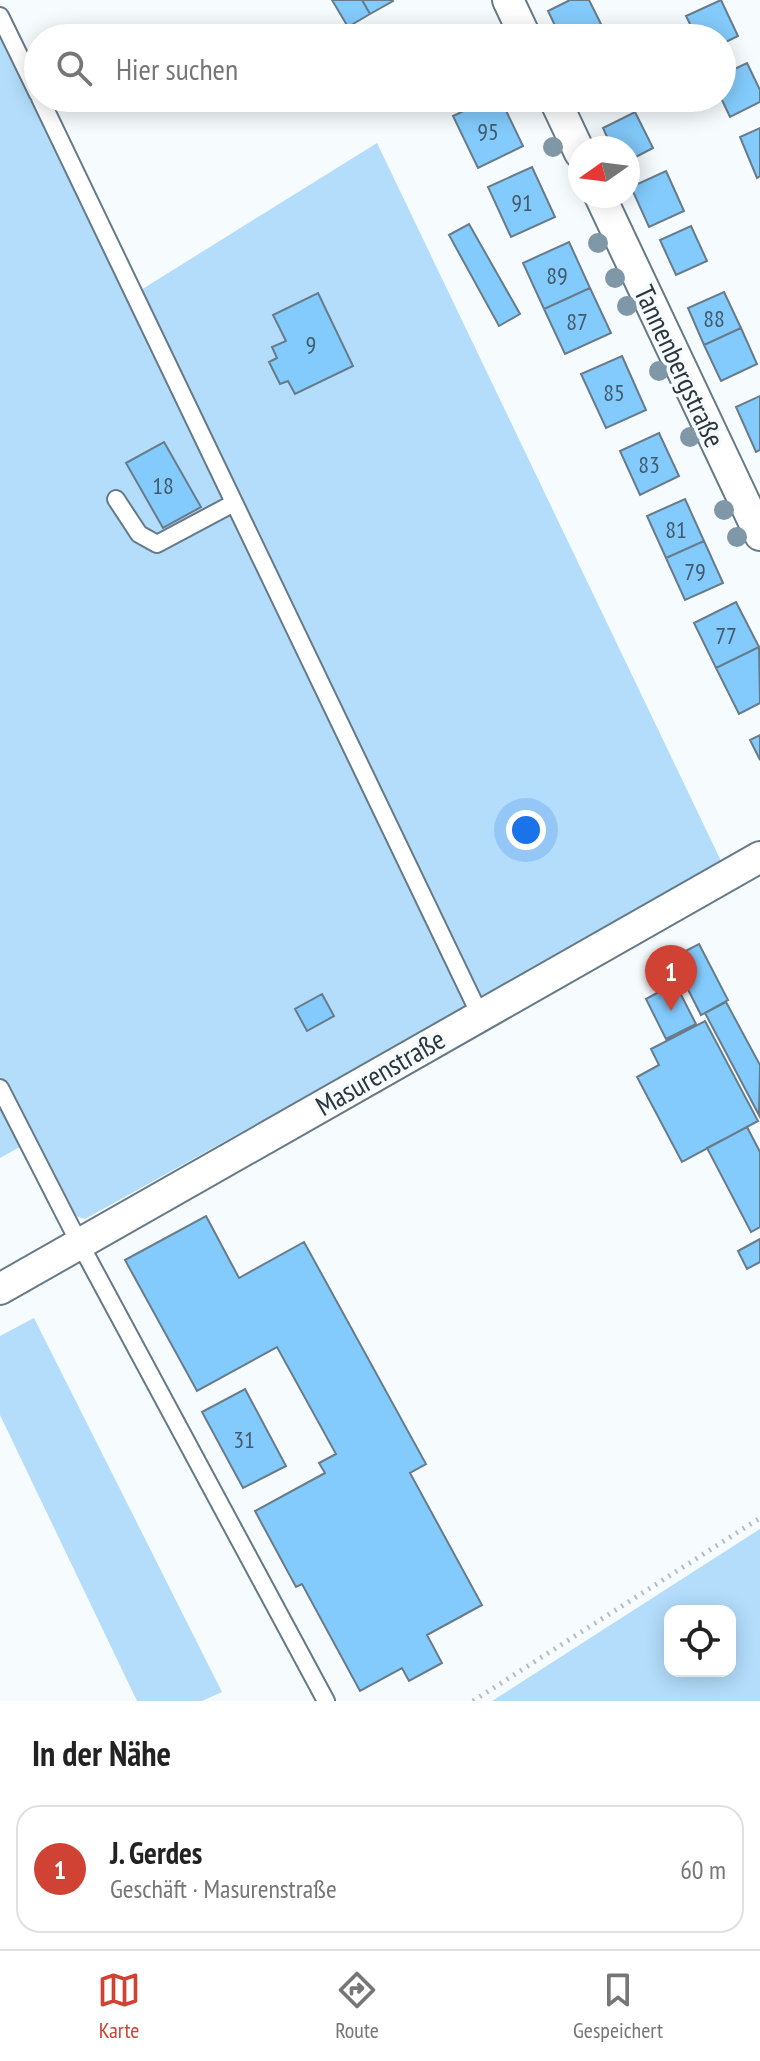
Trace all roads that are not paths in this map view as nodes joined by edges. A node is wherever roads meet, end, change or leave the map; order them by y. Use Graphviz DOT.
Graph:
graph roads {
  1 [pos="508,0"];
  2 [pos="0,16"];
  3 [pos="519,24"];
  4 [pos="24,65"];
  5 [pos="47,112"];
  6 [pos="561,112"];
  7 [pos="572,136"];
  8 [pos="606,208"];
  9 [pos="116,499"];
  10 [pos="234,503"];
  11 [pos="760,535"];
  12 [pos="760,857"];
  13 [pos="480,1015"];
  14 [pos="0,1088"];
  15 [pos="80,1243"];
  16 [pos="0,1289"];
  17 [pos="326,1701"];
  1 -- 3 [label="street"];
  2 -- 4 [label="lane"];
  5 -- 10 [label="lane"];
  6 -- 7 [label="street"];
  8 -- 11 [label="street, Tannenbergstraße"];
  9 -- 10 [label="lane"];
  10 -- 13 [label="lane"];
  12 -- 13 [label="street, Masurenstraße"];
  13 -- 15 [label="street, Masurenstraße"];
  14 -- 15 [label="lane"];
  15 -- 16 [label="street, Masurenstraße"];
  15 -- 17 [label="lane"];
}
